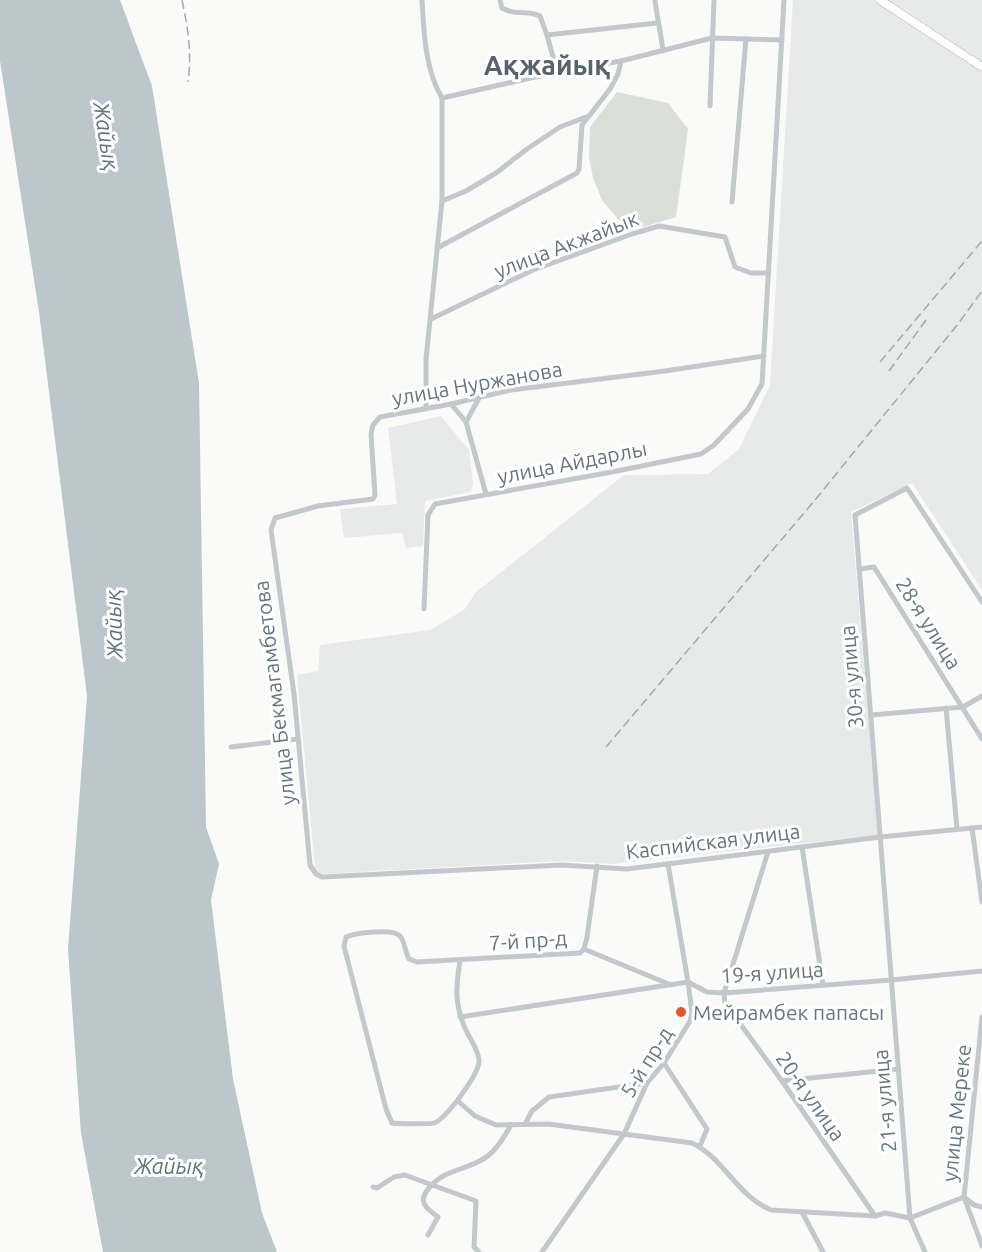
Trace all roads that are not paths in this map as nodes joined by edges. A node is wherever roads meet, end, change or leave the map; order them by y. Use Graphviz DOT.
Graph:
graph roads {
  1 [pos="422,0"];
  2 [pos="500,0"];
  3 [pos="655,0"];
  4 [pos="714,0"];
  5 [pos="784,0"];
  6 [pos="880,0"];
  7 [pos="657,23"];
  8 [pos="547,35"];
  9 [pos="712,38"];
  10 [pos="746,39"];
  11 [pos="782,40"];
  12 [pos="663,51"];
  13 [pos="621,61"];
  14 [pos="982,67"];
  15 [pos="557,72"];
  16 [pos="442,98"];
  17 [pos="710,106"];
  18 [pos="586,117"];
  19 [pos="442,201"];
  20 [pos="732,202"];
  21 [pos="439,247"];
  22 [pos="768,273"];
  23 [pos="431,319"];
  24 [pos="764,356"];
  25 [pos="479,398"];
  26 [pos="452,404"];
  27 [pos="426,409"];
  28 [pos="466,422"];
  29 [pos="486,494"];
  30 [pos="275,518"];
  31 [pos="859,569"];
  32 [pos="982,602"];
  33 [pos="424,609"];
  34 [pos="982,696"];
  35 [pos="963,707"];
  36 [pos="946,708"];
  37 [pos="871,715"];
  38 [pos="298,739"];
  39 [pos="982,739"];
  40 [pos="231,747"];
  41 [pos="982,827"];
  42 [pos="972,828"];
  43 [pos="957,829"];
  44 [pos="880,837"];
  45 [pos="802,847"];
  46 [pos="768,852"];
  47 [pos="668,864"];
  48 [pos="310,865"];
  49 [pos="597,866"];
  50 [pos="982,902"];
  51 [pos="584,949"];
  52 [pos="460,960"];
  53 [pos="982,970"];
  54 [pos="891,980"];
  55 [pos="688,982"];
  56 [pos="823,985"];
  57 [pos="673,986"];
  58 [pos="724,993"];
  59 [pos="460,1017"];
  60 [pos="982,1017"];
  61 [pos="664,1063"];
  62 [pos="898,1069"];
  63 [pos="782,1082"];
  64 [pos="647,1083"];
  65 [pos="458,1101"];
  66 [pos="525,1124"];
  67 [pos="512,1125"];
  68 [pos="624,1134"];
  69 [pos="700,1146"];
  70 [pos="432,1185"];
  71 [pos="373,1186"];
  72 [pos="964,1197"];
  73 [pos="982,1207"];
  74 [pos="802,1212"];
  75 [pos="874,1216"];
  76 [pos="910,1218"];
  77 [pos="428,1235"];
  78 [pos="982,1246"];
  79 [pos="479,1252"];
  80 [pos="542,1252"];
  81 [pos="823,1252"];
  82 [pos="925,1252"];
  1 -- 16 [label="street"];
  2 -- 8 [label="street"];
  3 -- 7 [label="street"];
  4 -- 9 [label="street"];
  5 -- 11 [label="street, улица Айдарлы"];
  6 -- 14 [label="main road"];
  7 -- 8 [label="street"];
  7 -- 12 [label="street"];
  8 -- 15 [label="street"];
  9 -- 10 [label="street"];
  9 -- 12 [label="street"];
  9 -- 17 [label="street"];
  10 -- 11 [label="street"];
  10 -- 20 [label="street"];
  11 -- 22 [label="street, улица Айдарлы"];
  12 -- 13 [label="street"];
  13 -- 15 [label="street"];
  13 -- 18 [label="street"];
  15 -- 16 [label="street"];
  16 -- 19 [label="street"];
  18 -- 19 [label="street"];
  18 -- 21 [label="street"];
  19 -- 21 [label="street"];
  21 -- 23 [label="street"];
  22 -- 23 [label="street, улица Акжайык"];
  22 -- 24 [label="street, улица Айдарлы"];
  23 -- 27 [label="street"];
  24 -- 25 [label="street, улица Нуржанова"];
  24 -- 29 [label="street, улица Айдарлы"];
  25 -- 26 [label="street, улица Нуржанова"];
  25 -- 28 [label="street"];
  26 -- 27 [label="street, улица Нуржанова"];
  26 -- 28 [label="street"];
  27 -- 30 [label="street, улица Нуржанова"];
  28 -- 29 [label="street"];
  29 -- 33 [label="street, улица Айдарлы"];
  30 -- 38 [label="street, улица Бекмагамбетова"];
  31 -- 32 [label="street, 30-я улица"];
  31 -- 35 [label="street, 28-я улица"];
  31 -- 37 [label="street, 30-я улица"];
  34 -- 35 [label="street"];
  35 -- 36 [label="street"];
  35 -- 39 [label="street, 28-я улица"];
  36 -- 37 [label="street"];
  36 -- 43 [label="street"];
  37 -- 44 [label="street, 30-я улица"];
  38 -- 40 [label="street"];
  38 -- 48 [label="street, улица Бекмагамбетова"];
  41 -- 42 [label="street, Каспийская улица"];
  42 -- 43 [label="street, Каспийская улица"];
  42 -- 50 [label="street"];
  43 -- 44 [label="street, Каспийская улица"];
  44 -- 45 [label="street, Каспийская улица"];
  44 -- 54 [label="street, 21-я улица"];
  45 -- 46 [label="street, Каспийская улица"];
  45 -- 56 [label="street"];
  46 -- 47 [label="street, Каспийская улица"];
  46 -- 58 [label="street"];
  47 -- 49 [label="street, Каспийская улица"];
  47 -- 55 [label="street, 5-й пр-д"];
  48 -- 49 [label="street, Каспийская улица"];
  49 -- 51 [label="street, 7-й пр-д"];
  51 -- 52 [label="street, 7-й пр-д"];
  51 -- 57 [label="street"];
  52 -- 59 [label="street"];
  52 -- 65 [label="street"];
  53 -- 54 [label="street, 19-я улица"];
  54 -- 56 [label="street, 19-я улица"];
  54 -- 62 [label="street, 21-я улица"];
  55 -- 57 [label="street"];
  55 -- 58 [label="street, 19-я улица"];
  55 -- 61 [label="street, 5-й пр-д"];
  56 -- 58 [label="street, 19-я улица"];
  57 -- 59 [label="street"];
  58 -- 63 [label="street, 20-я улица"];
  59 -- 65 [label="street"];
  60 -- 72 [label="street, улица Мереке"];
  61 -- 64 [label="street, 5-й пр-д"];
  61 -- 69 [label="street"];
  62 -- 63 [label="street"];
  62 -- 76 [label="street, 21-я улица"];
  63 -- 75 [label="street, 20-я улица"];
  64 -- 66 [label="street"];
  64 -- 68 [label="street, 5-й пр-д"];
  65 -- 67 [label="street"];
  66 -- 67 [label="street"];
  66 -- 68 [label="street"];
  67 -- 70 [label="street"];
  68 -- 69 [label="street"];
  68 -- 80 [label="street, 5-й пр-д"];
  69 -- 74 [label="street"];
  70 -- 71 [label="street"];
  70 -- 77 [label="street"];
  70 -- 79 [label="street"];
  72 -- 73 [label="street"];
  72 -- 76 [label="street"];
  72 -- 78 [label="street, улица Мереке"];
  74 -- 75 [label="street"];
  74 -- 81 [label="street"];
  75 -- 76 [label="street"];
  76 -- 82 [label="street, 21-я улица"];
}
